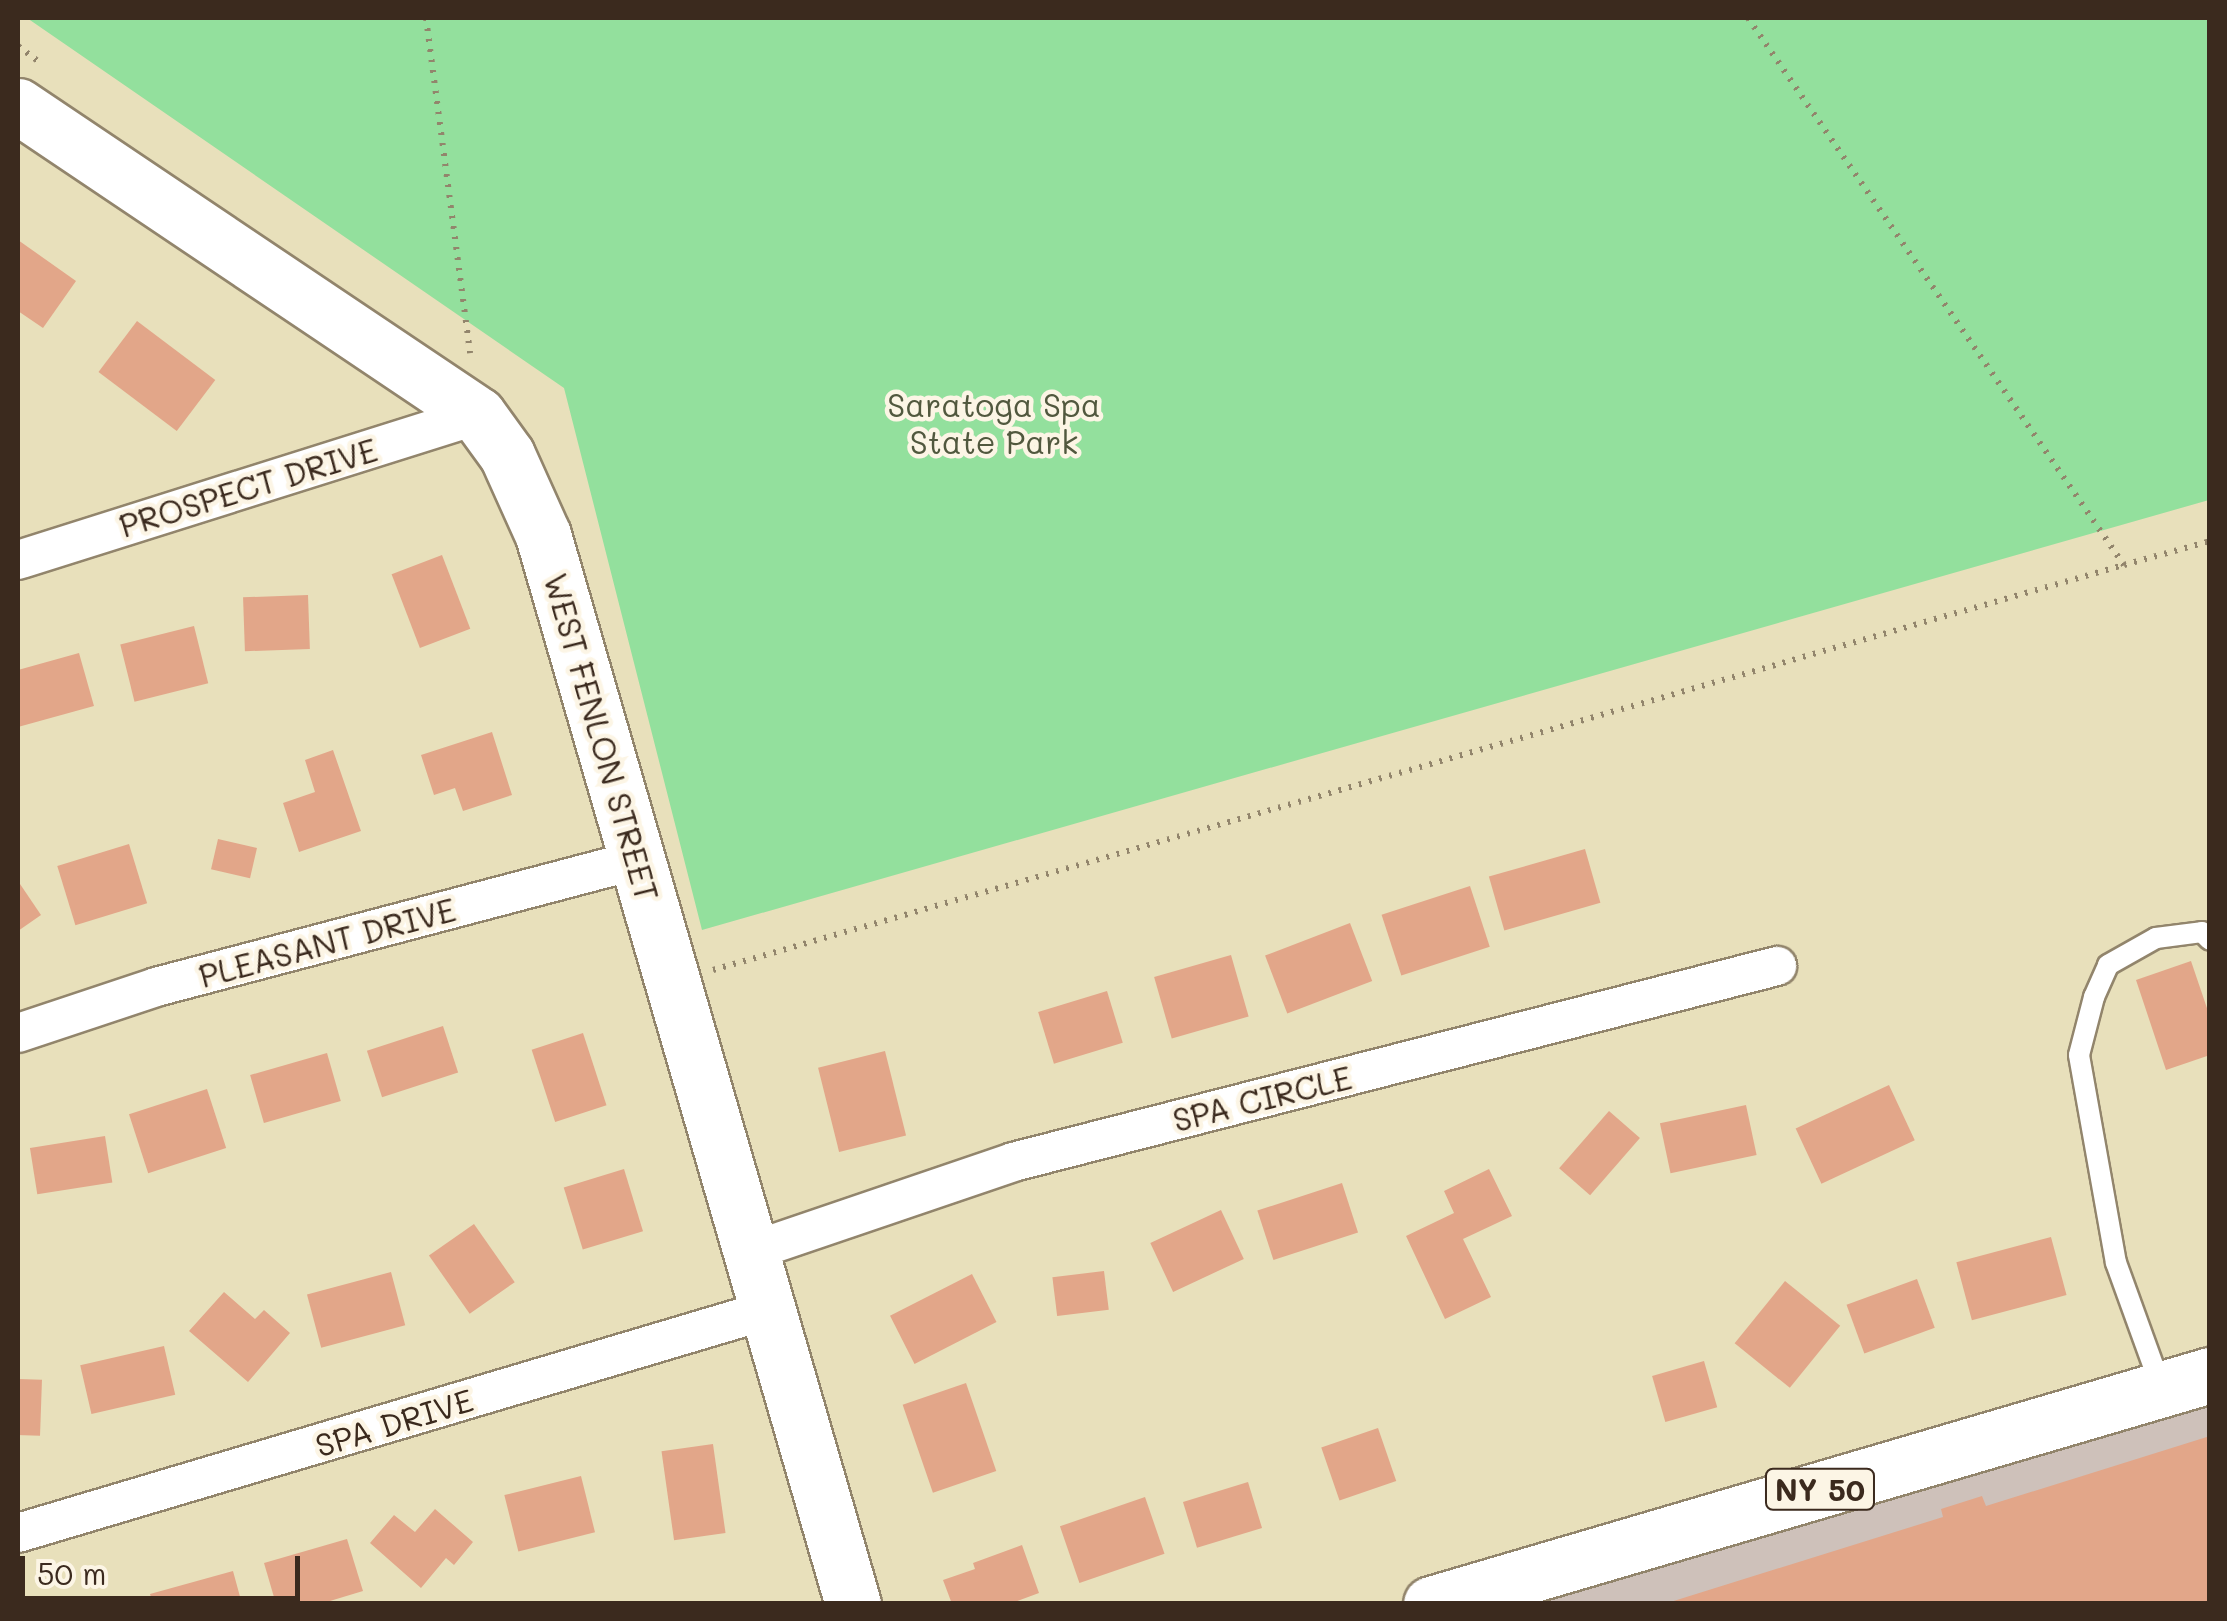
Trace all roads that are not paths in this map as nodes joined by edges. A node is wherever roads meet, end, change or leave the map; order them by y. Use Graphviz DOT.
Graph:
graph roads {
  1 [pos="18,106"];
  2 [pos="478,415"];
  3 [pos="18,560"];
  4 [pos="638,860"];
  5 [pos="2210,940"];
  6 [pos="1777,966"];
  7 [pos="18,1033"];
  8 [pos="752,1250"];
  9 [pos="770,1309"];
  10 [pos="2186,1382"];
  11 [pos="18,1533"];
  12 [pos="854,1604"];
  13 [pos="1431,1604"];
  1 -- 2 [label="main road, WEST FENLON STREET"];
  2 -- 3 [label="street, PROSPECT DRIVE"];
  2 -- 4 [label="main road, WEST FENLON STREET"];
  4 -- 7 [label="street, PLEASANT DRIVE"];
  4 -- 8 [label="main road, WEST FENLON STREET"];
  5 -- 10 [label="lane"];
  6 -- 8 [label="street, SPA CIRCLE"];
  8 -- 9 [label="main road, WEST FENLON STREET"];
  9 -- 11 [label="street, SPA DRIVE"];
  9 -- 12 [label="main road, WEST FENLON STREET"];
  10 -- 13 [label="main road, NY 50"];
}
